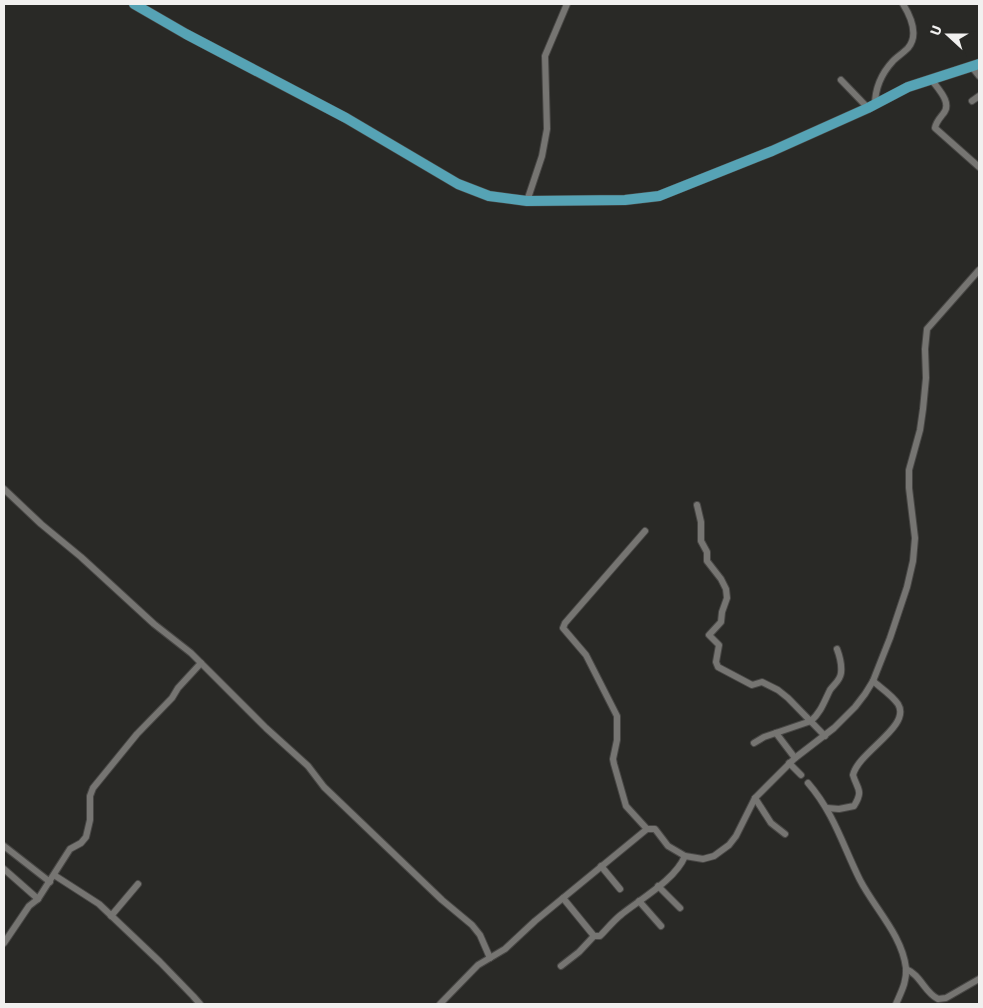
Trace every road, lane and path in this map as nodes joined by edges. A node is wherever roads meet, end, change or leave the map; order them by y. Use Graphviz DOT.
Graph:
graph roads {
  1 [pos="134,4"];
  2 [pos="567,4"];
  3 [pos="903,4"];
  4 [pos="975,65"];
  5 [pos="979,76"];
  6 [pos="931,79"];
  7 [pos="841,80"];
  8 [pos="979,96"];
  9 [pos="972,101"];
  10 [pos="872,106"];
  11 [pos="979,167"];
  12 [pos="527,201"];
  13 [pos="979,270"];
  14 [pos="4,489"];
  15 [pos="697,505"];
  16 [pos="645,531"];
  17 [pos="837,649"];
  18 [pos="201,663"];
  19 [pos="873,681"];
  20 [pos="811,721"];
  21 [pos="776,733"];
  22 [pos="825,736"];
  23 [pos="754,744"];
  24 [pos="795,758"];
  25 [pos="789,763"];
  26 [pos="801,775"];
  27 [pos="808,783"];
  28 [pos="755,798"];
  29 [pos="827,808"];
  30 [pos="647,829"];
  31 [pos="785,834"];
  32 [pos="4,846"];
  33 [pos="685,856"];
  34 [pos="601,866"];
  35 [pos="4,869"];
  36 [pos="54,875"];
  37 [pos="50,882"];
  38 [pos="138,884"];
  39 [pos="658,886"];
  40 [pos="620,889"];
  41 [pos="563,898"];
  42 [pos="38,899"];
  43 [pos="639,901"];
  44 [pos="680,908"];
  45 [pos="111,916"];
  46 [pos="661,926"];
  47 [pos="594,936"];
  48 [pos="4,943"];
  49 [pos="490,958"];
  50 [pos="561,966"];
  51 [pos="906,969"];
  52 [pos="979,979"];
  53 [pos="200,1004"];
  54 [pos="440,1004"];
  55 [pos="896,1004"];
  1 -- 12 [label="main road"];
  2 -- 12 [label="street"];
  3 -- 10 [label="street"];
  4 -- 5 [label="street"];
  4 -- 6 [label="main road"];
  6 -- 10 [label="main road"];
  6 -- 11 [label="street"];
  7 -- 10 [label="street"];
  8 -- 9 [label="street"];
  10 -- 12 [label="main road"];
  13 -- 19 [label="street"];
  14 -- 18 [label="street"];
  15 -- 20 [label="street"];
  16 -- 30 [label="street"];
  17 -- 20 [label="street"];
  18 -- 36 [label="street"];
  18 -- 49 [label="street"];
  19 -- 22 [label="street"];
  19 -- 29 [label="street"];
  20 -- 21 [label="street"];
  20 -- 22 [label="street"];
  21 -- 23 [label="street"];
  21 -- 24 [label="street"];
  22 -- 24 [label="street"];
  24 -- 25 [label="street"];
  25 -- 26 [label="street"];
  25 -- 28 [label="street"];
  27 -- 29 [label="street"];
  28 -- 31 [label="street"];
  28 -- 33 [label="street"];
  29 -- 51 [label="street"];
  30 -- 33 [label="street"];
  30 -- 34 [label="street"];
  32 -- 37 [label="street"];
  33 -- 39 [label="street"];
  34 -- 40 [label="street"];
  34 -- 41 [label="street"];
  35 -- 42 [label="street"];
  36 -- 37 [label="street"];
  36 -- 45 [label="street"];
  37 -- 42 [label="street"];
  38 -- 45 [label="street"];
  39 -- 43 [label="street"];
  39 -- 44 [label="street"];
  41 -- 47 [label="street"];
  41 -- 49 [label="street"];
  42 -- 48 [label="street"];
  43 -- 46 [label="street"];
  43 -- 47 [label="street"];
  45 -- 53 [label="street"];
  47 -- 50 [label="street"];
  49 -- 54 [label="street"];
  51 -- 52 [label="street"];
  51 -- 55 [label="street"];
}
